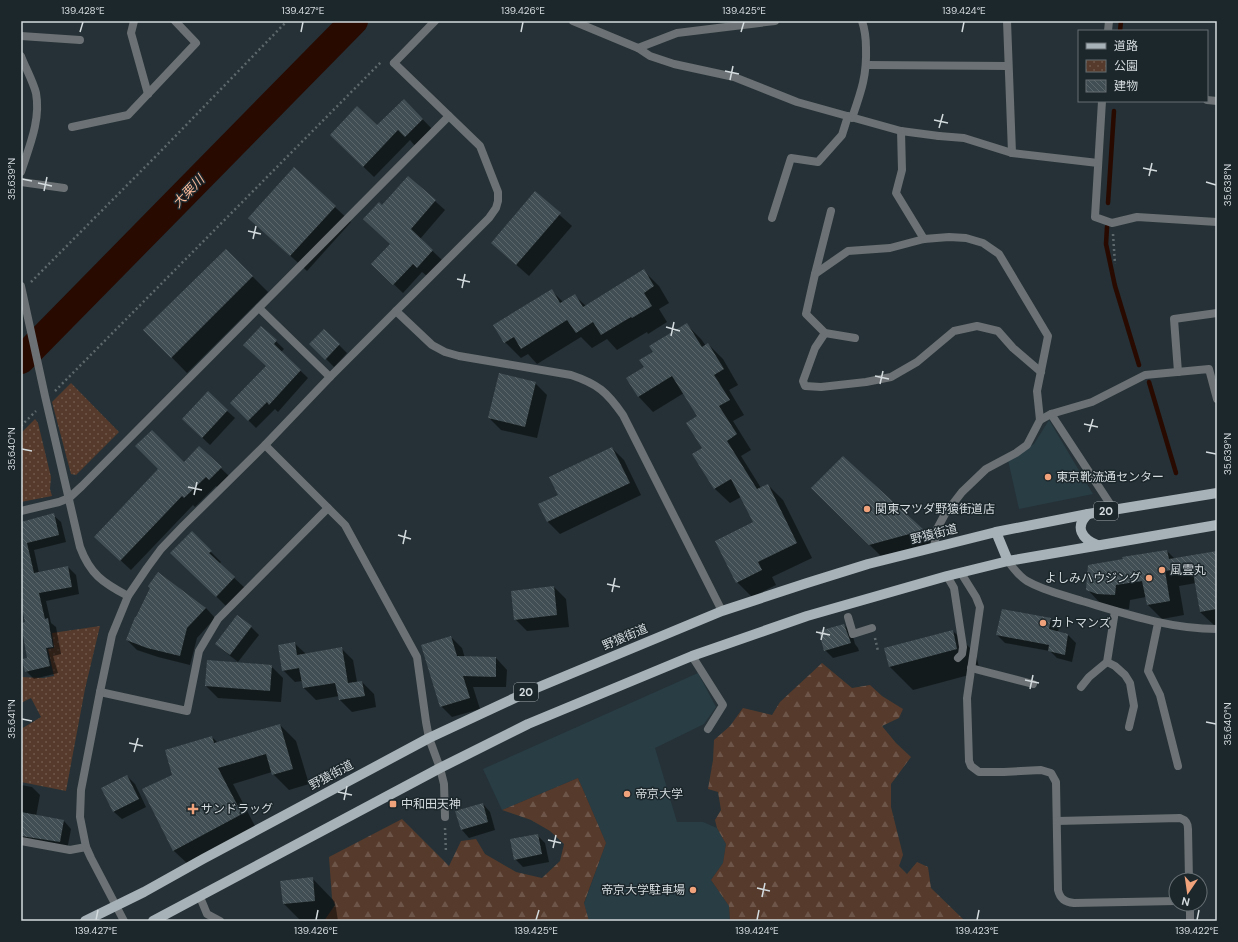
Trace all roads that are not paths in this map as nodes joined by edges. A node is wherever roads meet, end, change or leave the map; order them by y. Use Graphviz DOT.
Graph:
graph roads {
  1 [pos="134,21"];
  2 [pos="175,21"];
  3 [pos="435,21"];
  4 [pos="573,21"];
  5 [pos="775,21"];
  6 [pos="862,21"];
  7 [pos="1007,21"];
  8 [pos="744,23"];
  9 [pos="21,36"];
  10 [pos="80,40"];
  11 [pos="638,48"];
  12 [pos="21,57"];
  13 [pos="867,65"];
  14 [pos="1008,66"];
  15 [pos="148,94"];
  16 [pos="1102,102"];
  17 [pos="449,116"];
  18 [pos="850,117"];
  19 [pos="72,127"];
  20 [pos="901,131"];
  21 [pos="1012,153"];
  22 [pos="1098,163"];
  23 [pos="21,172"];
  24 [pos="21,182"];
  25 [pos="64,188"];
  26 [pos="831,211"];
  27 [pos="772,218"];
  28 [pos="1217,222"];
  29 [pos="924,238"];
  30 [pos="815,274"];
  31 [pos="24,286"];
  32 [pos="258,308"];
  33 [pos="396,311"];
  34 [pos="1217,313"];
  35 [pos="825,333"];
  36 [pos="855,338"];
  37 [pos="1041,372"];
  38 [pos="1178,372"];
  39 [pos="330,377"];
  40 [pos="1217,399"];
  41 [pos="1051,414"];
  42 [pos="1040,420"];
  43 [pos="265,445"];
  44 [pos="1217,493"];
  45 [pos="69,498"];
  46 [pos="328,508"];
  47 [pos="21,510"];
  48 [pos="1114,510"];
  49 [pos="1088,514"];
  50 [pos="1217,525"];
  51 [pos="996,532"];
  52 [pos="1097,546"];
  53 [pos="934,547"];
  54 [pos="1008,561"];
  55 [pos="961,573"];
  56 [pos="947,576"];
  57 [pos="128,596"];
  58 [pos="722,611"];
  59 [pos="1115,611"];
  60 [pos="848,617"];
  61 [pos="1158,623"];
  62 [pos="872,628"];
  63 [pos="1217,629"];
  64 [pos="692,656"];
  65 [pos="958,658"];
  66 [pos="1107,662"];
  67 [pos="971,668"];
  68 [pos="1033,684"];
  69 [pos="1081,687"];
  70 [pos="100,692"];
  71 [pos="1130,726"];
  72 [pos="708,729"];
  73 [pos="429,738"];
  74 [pos="1178,766"];
  75 [pos="440,768"];
  76 [pos="445,817"];
  77 [pos="1057,821"];
  78 [pos="21,841"];
  79 [pos="86,847"];
  80 [pos="1189,872"];
  81 [pos="200,897"];
  82 [pos="1168,901"];
  83 [pos="116,905"];
  84 [pos="205,918"];
  85 [pos="85,921"];
  86 [pos="124,921"];
  87 [pos="153,921"];
  88 [pos="220,921"];
  1 -- 15 [label="street"];
  2 -- 15 [label="street"];
  3 -- 17 [label="street"];
  4 -- 11 [label="street"];
  5 -- 8 [label="street"];
  6 -- 13 [label="street"];
  7 -- 14 [label="street"];
  8 -- 11 [label="street"];
  9 -- 10 [label="street"];
  11 -- 18 [label="street"];
  12 -- 23 [label="street"];
  13 -- 14 [label="street"];
  13 -- 18 [label="street"];
  14 -- 21 [label="street"];
  15 -- 19 [label="street"];
  16 -- 22 [label="street"];
  17 -- 32 [label="street"];
  17 -- 33 [label="street"];
  18 -- 20 [label="street"];
  18 -- 27 [label="street"];
  20 -- 21 [label="street"];
  20 -- 29 [label="street"];
  21 -- 22 [label="street"];
  22 -- 28 [label="street"];
  24 -- 25 [label="street"];
  26 -- 30 [label="street"];
  29 -- 30 [label="street"];
  29 -- 37 [label="street"];
  30 -- 35 [label="street"];
  31 -- 45 [label="street"];
  32 -- 39 [label="street"];
  32 -- 45 [label="street"];
  33 -- 39 [label="street"];
  33 -- 58 [label="street"];
  34 -- 38 [label="street"];
  35 -- 36 [label="street"];
  35 -- 37 [label="street"];
  37 -- 42 [label="street"];
  38 -- 40 [label="street"];
  38 -- 41 [label="street"];
  39 -- 43 [label="street"];
  41 -- 42 [label="street"];
  41 -- 48 [label="street"];
  42 -- 53 [label="street"];
  43 -- 46 [label="street"];
  43 -- 57 [label="street"];
  44 -- 48 [label="main road, 野猿街道 / 20"];
  45 -- 47 [label="street"];
  45 -- 57 [label="street"];
  46 -- 70 [label="street"];
  46 -- 73 [label="street"];
  48 -- 49 [label="main road, 野猿街道 / 20"];
  49 -- 51 [label="main road, 野猿街道 / 20"];
  49 -- 52 [label="main road"];
  50 -- 52 [label="main road, 20"];
  51 -- 53 [label="main road, 野猿街道 / 20"];
  51 -- 54 [label="main road"];
  52 -- 54 [label="main road, 20"];
  53 -- 58 [label="main road, 野猿街道 / 20"];
  54 -- 55 [label="main road, 20"];
  54 -- 59 [label="street"];
  55 -- 56 [label="main road, 20"];
  55 -- 67 [label="street"];
  56 -- 64 [label="main road, 20"];
  56 -- 65 [label="street"];
  57 -- 70 [label="street"];
  58 -- 73 [label="main road, 野猿街道 / 20"];
  59 -- 61 [label="street"];
  59 -- 66 [label="street"];
  60 -- 62 [label="street"];
  61 -- 63 [label="street"];
  61 -- 74 [label="street"];
  64 -- 72 [label="street"];
  64 -- 75 [label="main road, 20"];
  66 -- 69 [label="street"];
  66 -- 71 [label="street"];
  67 -- 68 [label="street"];
  67 -- 77 [label="street"];
  70 -- 79 [label="street"];
  73 -- 75 [label="street"];
  73 -- 83 [label="main road, 野猿街道 / 20"];
  75 -- 76 [label="street"];
  75 -- 81 [label="main road, 20"];
  77 -- 80 [label="street"];
  77 -- 82 [label="street"];
  78 -- 79 [label="street"];
  79 -- 83 [label="street"];
  81 -- 84 [label="street"];
  81 -- 87 [label="main road, 20"];
  83 -- 85 [label="main road, 野猿街道 / 20"];
  83 -- 86 [label="street"];
  84 -- 88 [label="street"];
}
